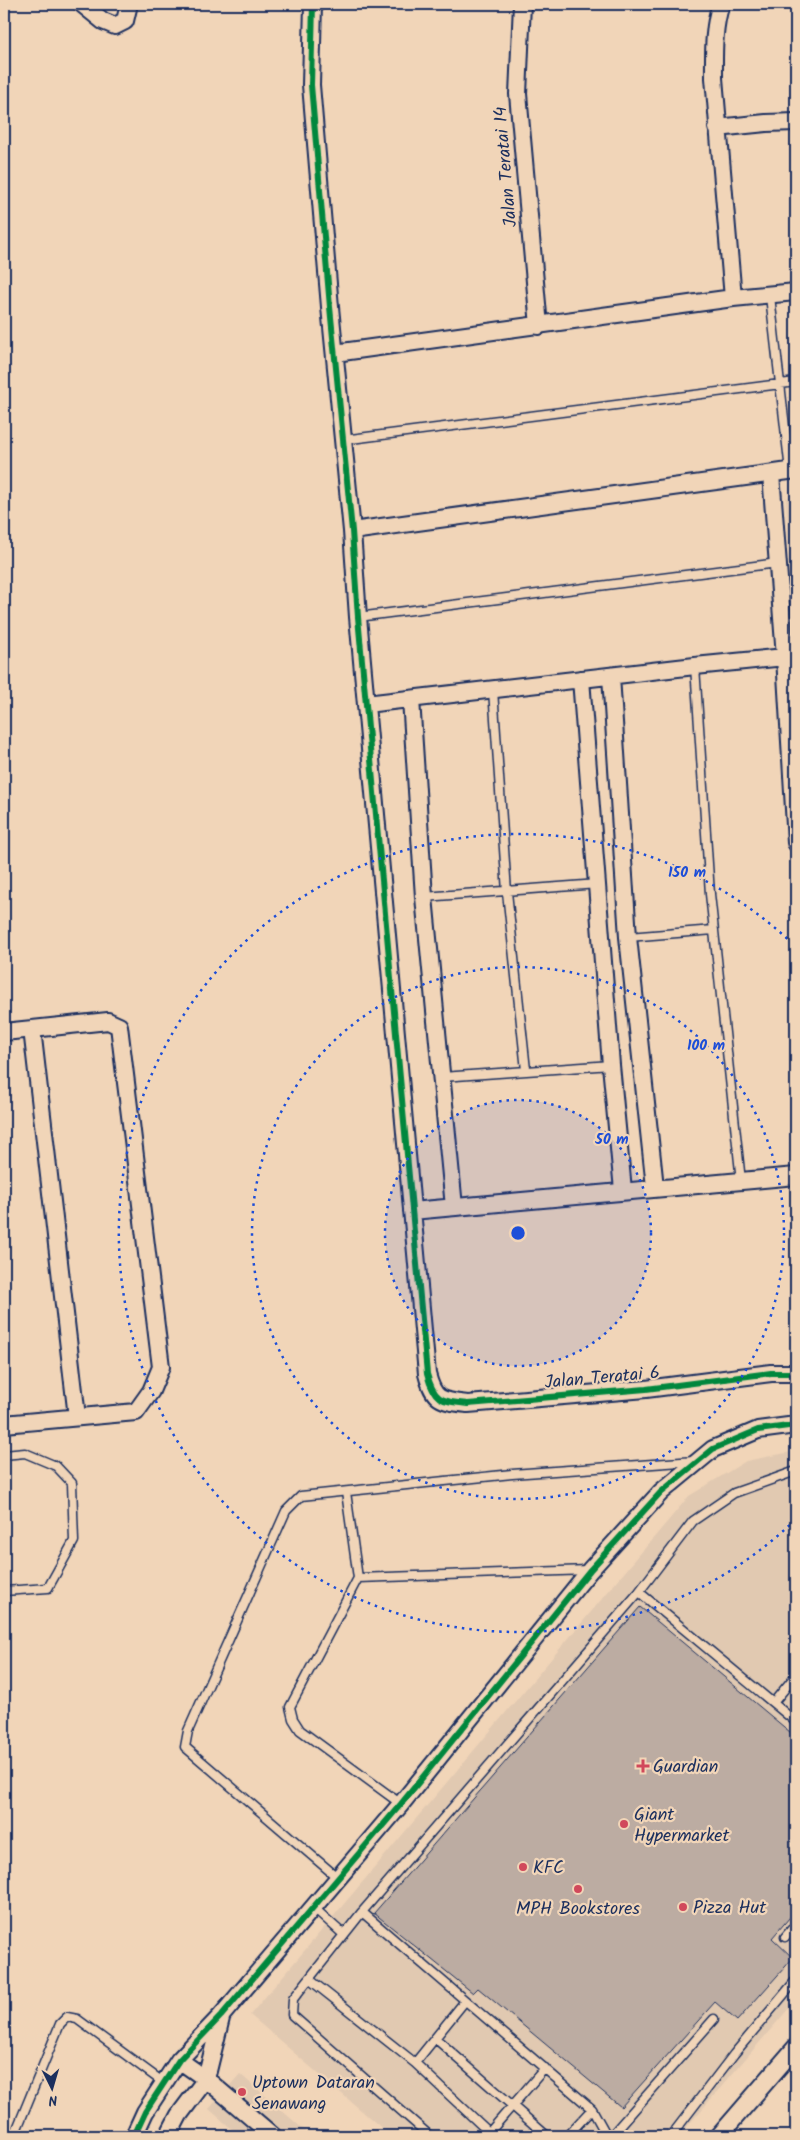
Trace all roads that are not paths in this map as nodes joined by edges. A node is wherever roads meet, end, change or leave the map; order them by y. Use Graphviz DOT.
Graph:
graph roads {
  1 [pos="82,4"];
  2 [pos="129,4"];
  3 [pos="313,4"];
  4 [pos="522,4"];
  5 [pos="721,4"];
  6 [pos="796,122"];
  7 [pos="717,128"];
  8 [pos="796,292"];
  9 [pos="770,296"];
  10 [pos="733,298"];
  11 [pos="539,326"];
  12 [pos="335,353"];
  13 [pos="796,382"];
  14 [pos="780,384"];
  15 [pos="343,440"];
  16 [pos="793,471"];
  17 [pos="771,474"];
  18 [pos="352,531"];
  19 [pos="778,563"];
  20 [pos="358,617"];
  21 [pos="785,657"];
  22 [pos="695,666"];
  23 [pos="611,676"];
  24 [pos="581,679"];
  25 [pos="494,690"];
  26 [pos="412,700"];
  27 [pos="366,704"];
  28 [pos="796,843"];
  29 [pos="598,884"];
  30 [pos="507,892"];
  31 [pos="424,897"];
  32 [pos="714,930"];
  33 [pos="628,937"];
  34 [pos="32,1029"];
  35 [pos="4,1032"];
  36 [pos="611,1065"];
  37 [pos="526,1070"];
  38 [pos="442,1077"];
  39 [pos="796,1176"];
  40 [pos="741,1181"];
  41 [pos="655,1187"];
  42 [pos="623,1190"];
  43 [pos="454,1207"];
  44 [pos="412,1211"];
  45 [pos="796,1373"];
  46 [pos="76,1417"];
  47 [pos="4,1424"];
  48 [pos="796,1424"];
  49 [pos="4,1455"];
  50 [pos="699,1460"];
  51 [pos="796,1471"];
  52 [pos="346,1492"];
  53 [pos="590,1570"];
  54 [pos="358,1578"];
  55 [pos="4,1591"];
  56 [pos="639,1592"];
  57 [pos="796,1675"];
  58 [pos="773,1703"];
  59 [pos="796,1722"];
  60 [pos="401,1804"];
  61 [pos="338,1878"];
  62 [pos="313,1907"];
  63 [pos="362,1912"];
  64 [pos="796,1924"];
  65 [pos="344,1934"];
  66 [pos="785,1937"];
  67 [pos="309,1979"];
  68 [pos="796,1980"];
  69 [pos="465,2001"];
  70 [pos="221,2016"];
  71 [pos="714,2019"];
  72 [pos="435,2038"];
  73 [pos="796,2047"];
  74 [pos="179,2060"];
  75 [pos="415,2063"];
  76 [pos="544,2068"];
  77 [pos="206,2079"];
  78 [pos="164,2083"];
  79 [pos="512,2106"];
  80 [pos="592,2109"];
  81 [pos="489,2135"];
  82 [pos="14,2136"];
  83 [pos="134,2136"];
  84 [pos="168,2136"];
  85 [pos="273,2136"];
  86 [pos="430,2136"];
  87 [pos="547,2136"];
  88 [pos="567,2136"];
  89 [pos="607,2136"];
  90 [pos="611,2136"];
  91 [pos="671,2136"];
  92 [pos="719,2136"];
  1 -- 2 [label="street"];
  3 -- 12 [label="street"];
  4 -- 11 [label="street, Jalan Teratai 14"];
  5 -- 7 [label="street"];
  6 -- 7 [label="street"];
  7 -- 10 [label="street"];
  8 -- 9 [label="street"];
  9 -- 10 [label="street"];
  9 -- 14 [label="lane"];
  10 -- 11 [label="street"];
  11 -- 12 [label="street"];
  12 -- 15 [label="street"];
  13 -- 14 [label="lane"];
  14 -- 15 [label="lane"];
  14 -- 16 [label="lane"];
  15 -- 18 [label="street"];
  16 -- 17 [label="street"];
  17 -- 18 [label="street"];
  17 -- 19 [label="street"];
  18 -- 20 [label="street"];
  19 -- 20 [label="lane"];
  19 -- 21 [label="street"];
  20 -- 27 [label="street"];
  21 -- 22 [label="street"];
  21 -- 28 [label="street"];
  22 -- 23 [label="street"];
  22 -- 32 [label="lane"];
  23 -- 24 [label="street"];
  23 -- 33 [label="street"];
  24 -- 25 [label="street"];
  24 -- 29 [label="street"];
  25 -- 26 [label="street"];
  25 -- 30 [label="lane"];
  26 -- 27 [label="street"];
  26 -- 31 [label="street"];
  27 -- 44 [label="street"];
  29 -- 30 [label="lane"];
  29 -- 36 [label="street"];
  30 -- 31 [label="lane"];
  30 -- 37 [label="lane"];
  31 -- 38 [label="street"];
  32 -- 33 [label="lane"];
  32 -- 40 [label="lane"];
  33 -- 41 [label="street"];
  34 -- 35 [label="street"];
  34 -- 46 [label="street"];
  34 -- 46 [label="street"];
  36 -- 37 [label="lane"];
  36 -- 42 [label="street"];
  37 -- 38 [label="lane"];
  38 -- 43 [label="street"];
  39 -- 40 [label="street"];
  40 -- 41 [label="street"];
  41 -- 42 [label="street"];
  42 -- 43 [label="street"];
  43 -- 44 [label="street"];
  44 -- 45 [label="street, Jalan Teratai 6"];
  46 -- 47 [label="street"];
  48 -- 50 [label="street"];
  49 -- 55 [label="lane"];
  50 -- 52 [label="lane"];
  50 -- 53 [label="street"];
  51 -- 56 [label="lane"];
  52 -- 54 [label="lane"];
  52 -- 61 [label="lane"];
  53 -- 54 [label="lane"];
  53 -- 60 [label="street"];
  54 -- 60 [label="lane"];
  56 -- 58 [label="lane"];
  56 -- 63 [label="lane"];
  57 -- 58 [label="lane"];
  58 -- 59 [label="lane"];
  60 -- 61 [label="street"];
  61 -- 62 [label="street"];
  62 -- 65 [label="lane"];
  62 -- 70 [label="street"];
  63 -- 65 [label="lane"];
  63 -- 69 [label="lane"];
  64 -- 66 [label="lane"];
  65 -- 67 [label="lane"];
  67 -- 75 [label="lane"];
  67 -- 86 [label="lane"];
  68 -- 91 [label="lane"];
  69 -- 72 [label="lane"];
  69 -- 76 [label="lane"];
  70 -- 74 [label="street"];
  70 -- 77 [label="street"];
  71 -- 90 [label="lane"];
  72 -- 75 [label="lane"];
  72 -- 79 [label="lane"];
  73 -- 92 [label="street"];
  74 -- 77 [label="street"];
  74 -- 78 [label="street"];
  75 -- 81 [label="lane"];
  76 -- 79 [label="lane"];
  76 -- 80 [label="lane"];
  77 -- 84 [label="street"];
  77 -- 85 [label="street"];
  78 -- 82 [label="lane"];
  78 -- 83 [label="street"];
  79 -- 81 [label="lane"];
  79 -- 87 [label="lane"];
  80 -- 88 [label="lane"];
  80 -- 89 [label="lane"];
}
